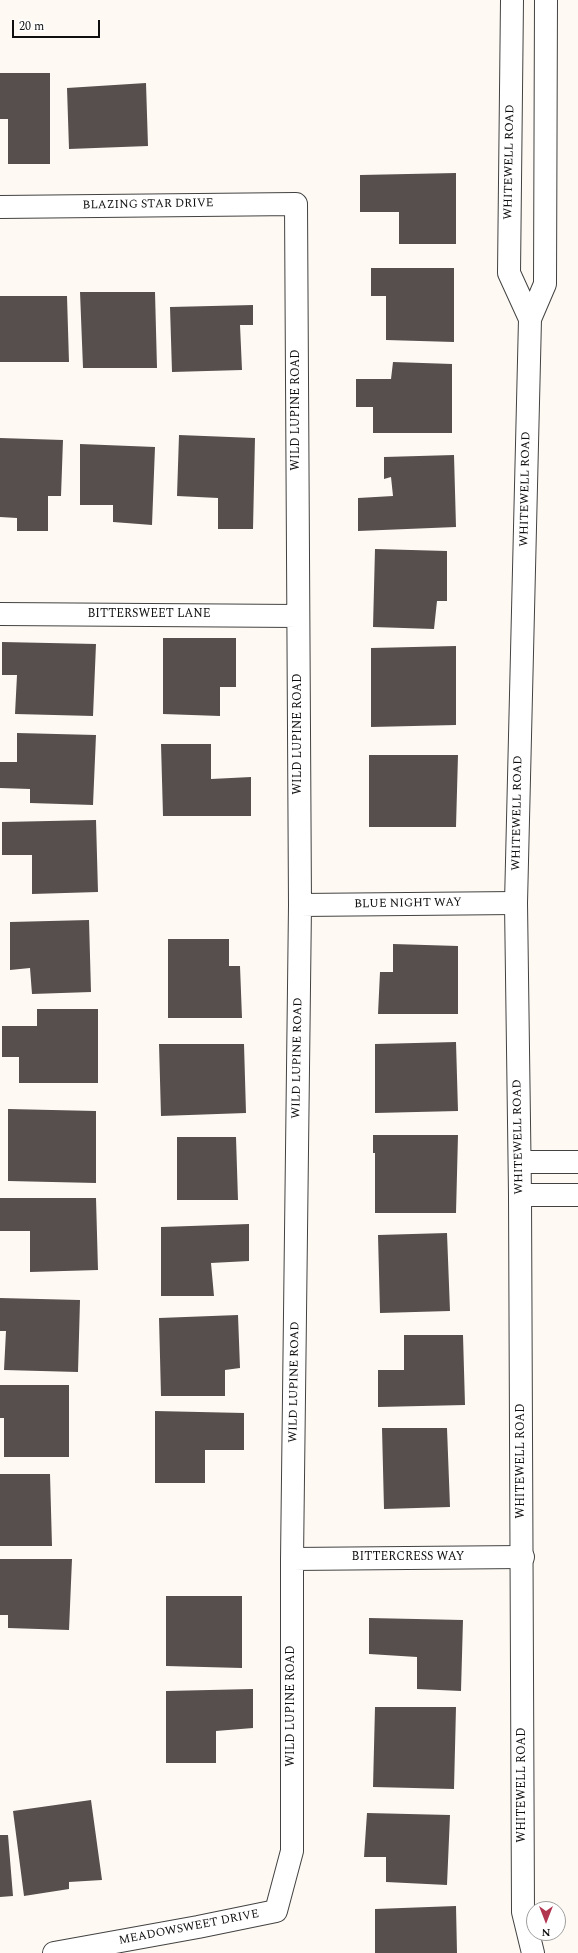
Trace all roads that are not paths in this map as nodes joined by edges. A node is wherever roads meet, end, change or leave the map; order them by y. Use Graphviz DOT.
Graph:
graph roads {
  1 [pos="512,0"];
  2 [pos="546,0"];
  3 [pos="296,204"];
  4 [pos="0,207"];
  5 [pos="530,319"];
  6 [pos="0,614"];
  7 [pos="298,616"];
  8 [pos="516,903"];
  9 [pos="300,905"];
  10 [pos="520,1162"];
  11 [pos="578,1162"];
  12 [pos="520,1195"];
  13 [pos="578,1195"];
  14 [pos="523,1557"];
  15 [pos="292,1559"];
  16 [pos="276,1911"];
  17 [pos="54,1953"];
  18 [pos="533,1953"];
  1 -- 5 [label="street, WHITEWELL ROAD"];
  2 -- 5 [label="street, WHITEWELL ROAD"];
  3 -- 4 [label="street, BLAZING STAR DRIVE"];
  3 -- 7 [label="street, WILD LUPINE ROAD"];
  5 -- 8 [label="street, WHITEWELL ROAD"];
  6 -- 7 [label="street, BITTERSWEET LANE"];
  7 -- 9 [label="street, WILD LUPINE ROAD"];
  8 -- 9 [label="street, BLUE NIGHT WAY"];
  8 -- 10 [label="street, WHITEWELL ROAD"];
  9 -- 15 [label="street, WILD LUPINE ROAD"];
  10 -- 11 [label="street"];
  10 -- 12 [label="street, WHITEWELL ROAD"];
  12 -- 13 [label="street"];
  12 -- 14 [label="street, WHITEWELL ROAD"];
  14 -- 15 [label="street, BITTERCRESS WAY"];
  14 -- 18 [label="street, WHITEWELL ROAD"];
  15 -- 16 [label="street, WILD LUPINE ROAD"];
  16 -- 17 [label="street, MEADOWSWEET DRIVE"];
}
